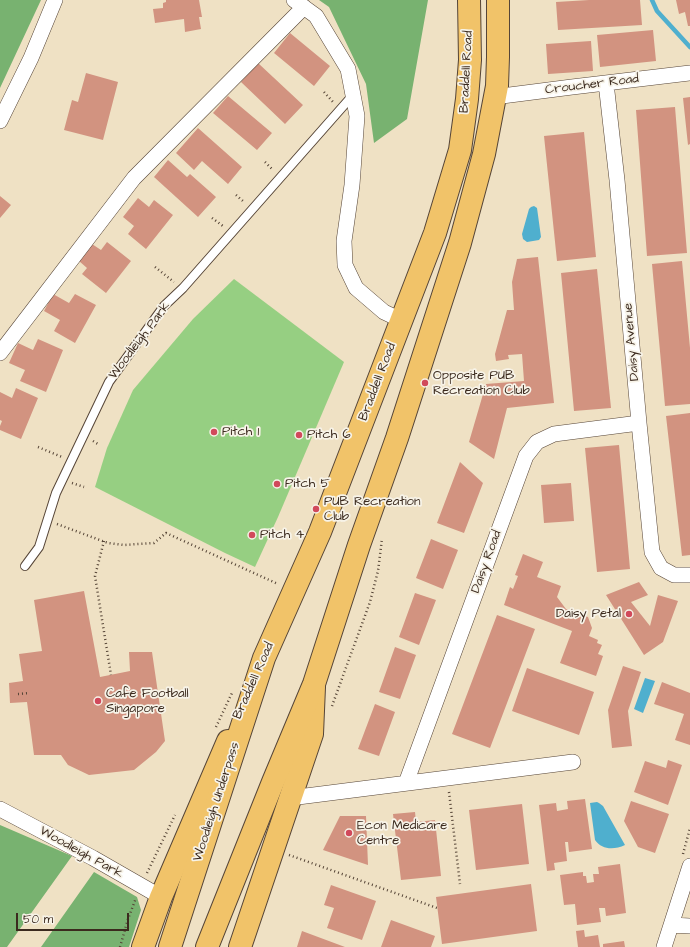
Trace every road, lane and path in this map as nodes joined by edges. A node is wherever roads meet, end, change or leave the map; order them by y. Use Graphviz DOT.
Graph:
graph roads {
  1 [pos="55,0"];
  2 [pos="469,0"];
  3 [pos="498,0"];
  4 [pos="299,4"];
  5 [pos="690,73"];
  6 [pos="606,83"];
  7 [pos="353,95"];
  8 [pos="494,97"];
  9 [pos="0,121"];
  10 [pos="155,267"];
  11 [pos="182,288"];
  12 [pos="401,320"];
  13 [pos="0,353"];
  14 [pos="639,423"];
  15 [pos="38,447"];
  16 [pos="71,461"];
  17 [pos="47,519"];
  18 [pos="382,535"];
  19 [pos="104,541"];
  20 [pos="25,566"];
  21 [pos="690,575"];
  22 [pos="278,584"];
  23 [pos="264,658"];
  24 [pos="111,675"];
  25 [pos="314,684"];
  26 [pos="29,693"];
  27 [pos="18,694"];
  28 [pos="331,710"];
  29 [pos="573,762"];
  30 [pos="447,778"];
  31 [pos="406,783"];
  32 [pos="290,798"];
  33 [pos="0,809"];
  34 [pos="283,853"];
  35 [pos="690,866"];
  36 [pos="460,884"];
  37 [pos="161,898"];
  38 [pos="437,908"];
  39 [pos="672,925"];
  40 [pos="690,926"];
  41 [pos="143,947"];
  42 [pos="170,947"];
  43 [pos="207,947"];
  44 [pos="240,947"];
  45 [pos="664,947"];
  1 -- 9 [label="street"];
  2 -- 12 [label="main road, Braddell Road"];
  3 -- 8 [label="main road, Braddell Road"];
  4 -- 7 [label="street"];
  4 -- 13 [label="street"];
  5 -- 6 [label="street, Croucher Road"];
  6 -- 8 [label="street, Croucher Road"];
  6 -- 14 [label="street, Daisy Avenue"];
  7 -- 11 [label="lane, Woodleigh Park"];
  7 -- 12 [label="street"];
  8 -- 25 [label="main road, Braddell Road"];
  10 -- 11 [label="path"];
  11 -- 16 [label="lane, Woodleigh Park"];
  12 -- 23 [label="main road, Braddell Road"];
  14 -- 21 [label="street, Daisy Avenue"];
  14 -- 31 [label="street, Daisy Road"];
  15 -- 16 [label="path"];
  16 -- 17 [label="lane, Woodleigh Park"];
  17 -- 19 [label="path"];
  17 -- 20 [label="lane, Woodleigh Park"];
  18 -- 28 [label="path"];
  19 -- 22 [label="path"];
  19 -- 24 [label="path"];
  23 -- 37 [label="main road, Braddell Road"];
  23 -- 42 [label="main road, Woodleigh Underpass"];
  25 -- 32 [label="main road, Braddell Road"];
  25 -- 43 [label="main road"];
  26 -- 27 [label="path"];
  29 -- 30 [label="street"];
  30 -- 31 [label="street"];
  30 -- 36 [label="path"];
  31 -- 32 [label="street"];
  32 -- 44 [label="main road, Braddell Road"];
  33 -- 37 [label="street, Woodleigh Park"];
  34 -- 38 [label="path"];
  35 -- 39 [label="street"];
  37 -- 41 [label="main road, Braddell Road"];
  39 -- 40 [label="street"];
  39 -- 45 [label="street"];
}
